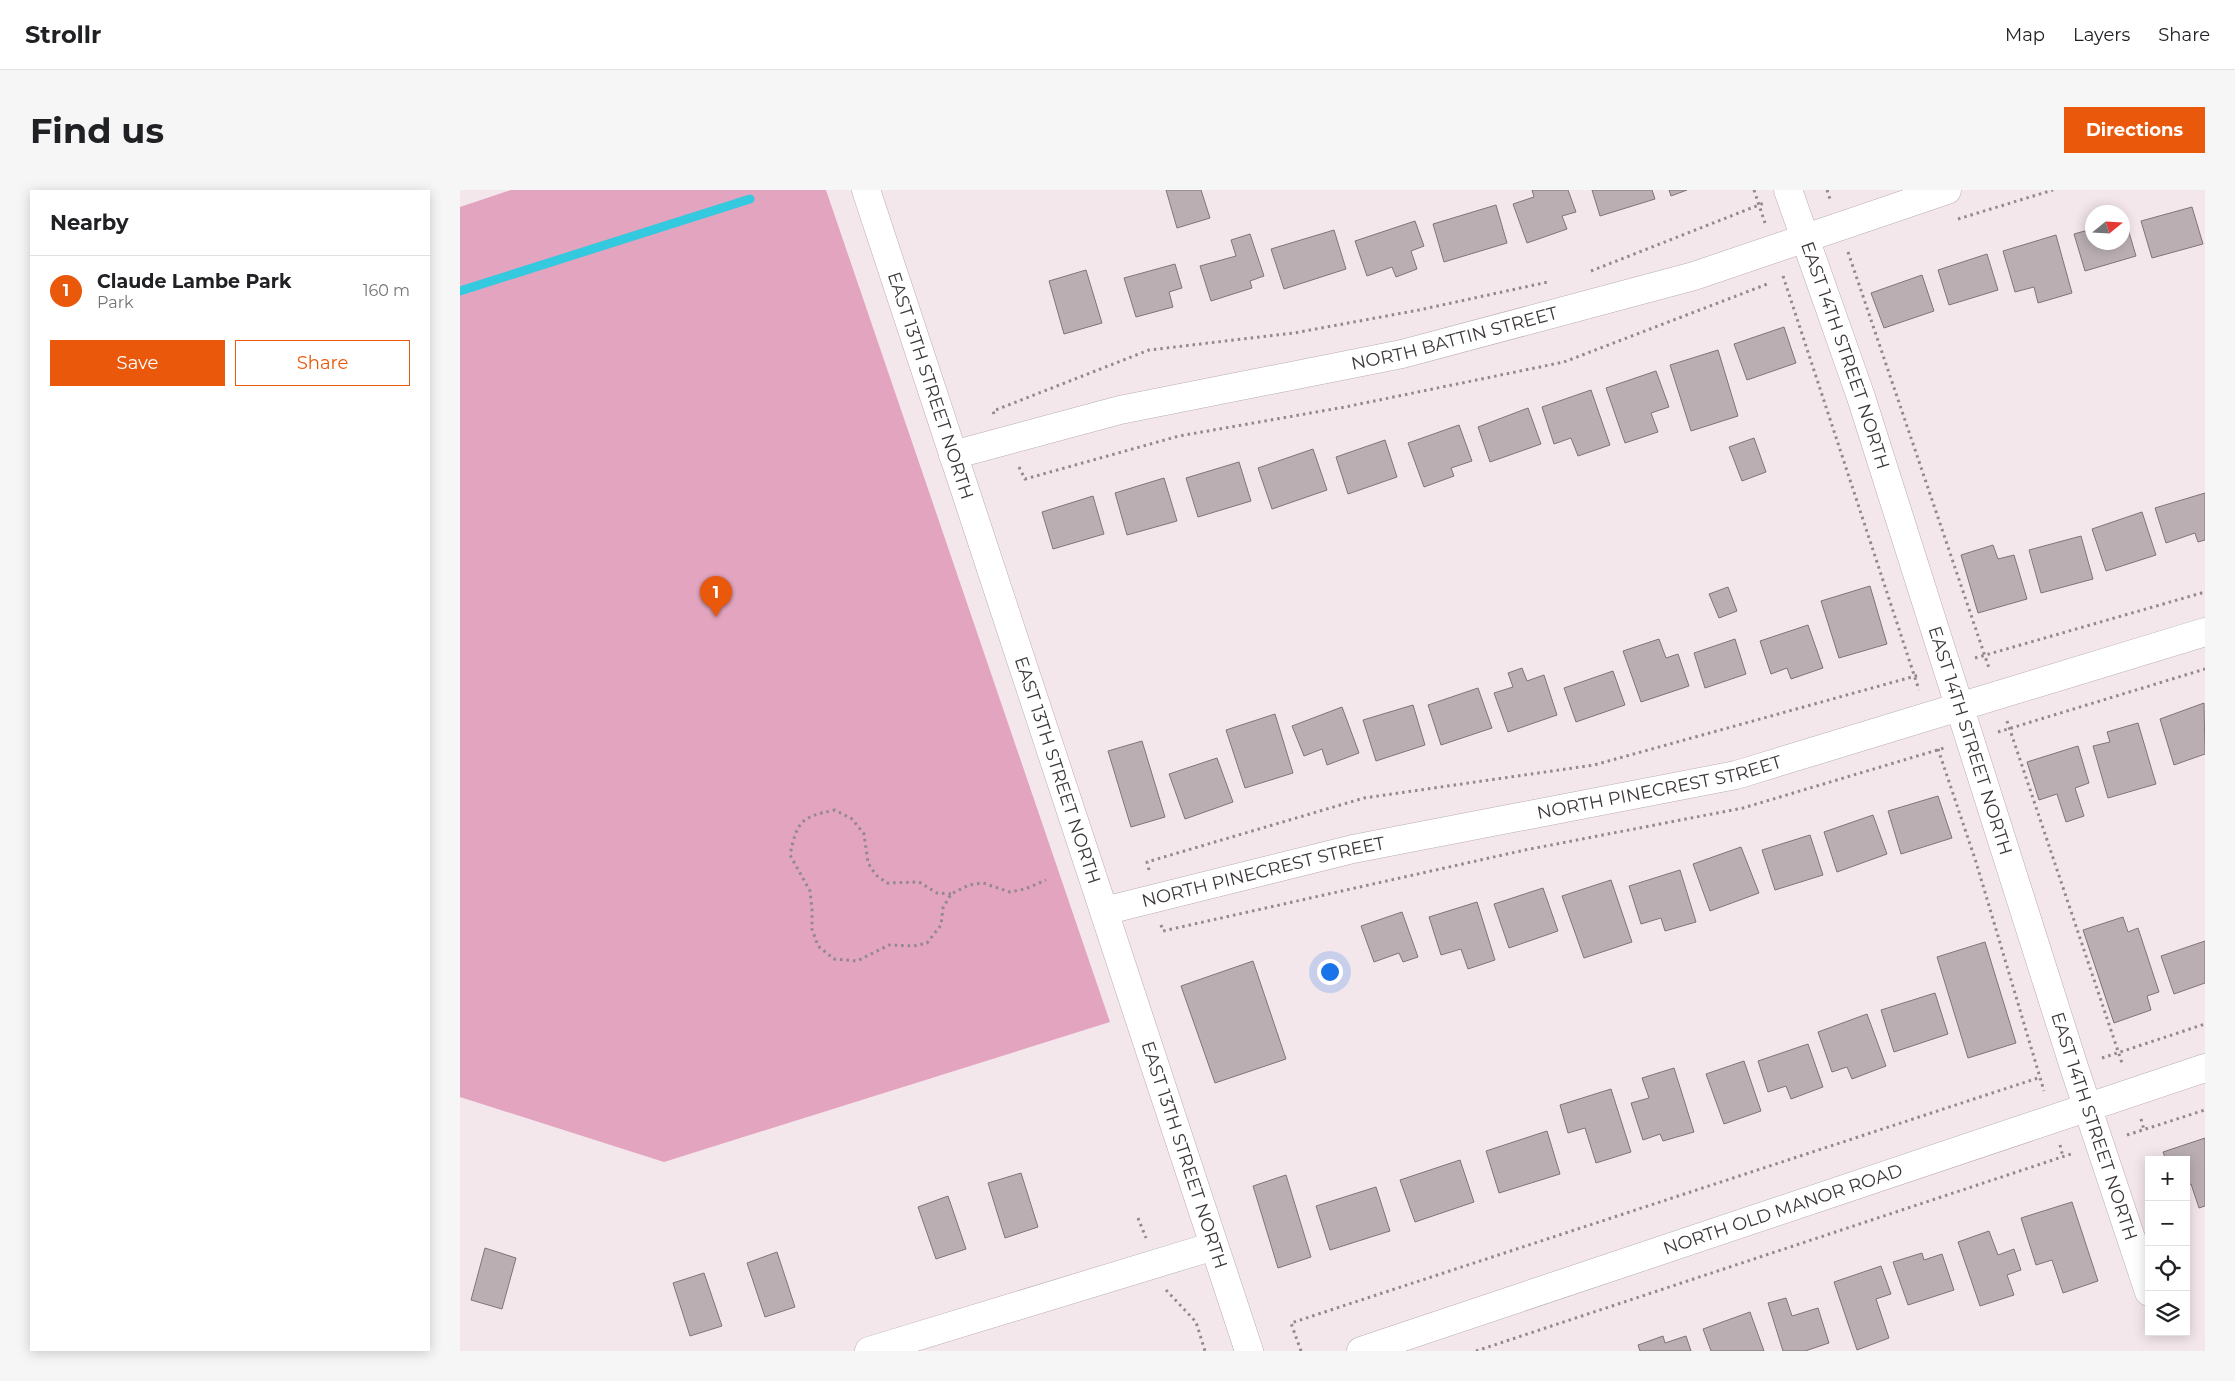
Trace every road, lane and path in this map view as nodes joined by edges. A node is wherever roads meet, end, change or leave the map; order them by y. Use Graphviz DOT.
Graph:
graph roads {
  1 [pos="866,190"];
  2 [pos="1754,190"];
  3 [pos="1788,190"];
  4 [pos="1827,190"];
  5 [pos="1947,190"];
  6 [pos="1839,226"];
  7 [pos="1804,238"];
  8 [pos="1774,249"];
  9 [pos="953,455"];
  10 [pos="2205,592"];
  11 [pos="2205,632"];
  12 [pos="1985,656"];
  13 [pos="1946,667"];
  14 [pos="1914,676"];
  15 [pos="1998,695"];
  16 [pos="1960,707"];
  17 [pos="1928,716"];
  18 [pos="1046,880"];
  19 [pos="951,894"];
  20 [pos="1155,898"];
  21 [pos="1104,911"];
  22 [pos="1163,931"];
  23 [pos="2205,1024"];
  24 [pos="2118,1052"];
  25 [pos="2074,1066"];
  26 [pos="2205,1068"];
  27 [pos="2040,1078"];
  28 [pos="2132,1092"];
  29 [pos="2087,1107"];
  30 [pos="2205,1110"];
  31 [pos="2144,1130"];
  32 [pos="2100,1145"];
  33 [pos="1214,1246"];
  34 [pos="2149,1291"];
  35 [pos="869,1351"];
  36 [pos="1249,1351"];
  37 [pos="1301,1351"];
  38 [pos="1361,1351"];
  39 [pos="1476,1351"];
  1 -- 9 [label="street, EAST 13TH STREET NORTH"];
  2 -- 8 [label="path"];
  3 -- 7 [label="street, EAST 14TH STREET NORTH"];
  4 -- 6 [label="path"];
  5 -- 6 [label="street, NORTH BATTIN STREET"];
  6 -- 7 [label="street, NORTH BATTIN STREET"];
  6 -- 12 [label="path"];
  7 -- 8 [label="street, NORTH BATTIN STREET"];
  7 -- 13 [label="street, EAST 14TH STREET NORTH"];
  8 -- 9 [label="street, NORTH BATTIN STREET"];
  8 -- 14 [label="path"];
  9 -- 21 [label="street, EAST 13TH STREET NORTH"];
  10 -- 12 [label="path"];
  11 -- 15 [label="street, NORTH PINECREST STREET"];
  12 -- 13 [label="path"];
  12 -- 15 [label="path"];
  13 -- 14 [label="path"];
  13 -- 16 [label="street, EAST 14TH STREET NORTH"];
  14 -- 17 [label="path"];
  14 -- 20 [label="path"];
  15 -- 16 [label="street, NORTH PINECREST STREET"];
  15 -- 24 [label="path"];
  16 -- 17 [label="street, NORTH PINECREST STREET"];
  16 -- 25 [label="street, EAST 14TH STREET NORTH"];
  17 -- 20 [label="street, NORTH PINECREST STREET"];
  17 -- 27 [label="path"];
  18 -- 19 [label="path"];
  19 -- 19 [label="path"];
  20 -- 21 [label="street, NORTH PINECREST STREET"];
  20 -- 22 [label="path"];
  21 -- 33 [label="street, EAST 13TH STREET NORTH"];
  23 -- 24 [label="path"];
  24 -- 25 [label="path"];
  24 -- 28 [label="path"];
  25 -- 27 [label="path"];
  25 -- 29 [label="street, EAST 14TH STREET NORTH"];
  26 -- 28 [label="street, NORTH OLD MANOR ROAD"];
  27 -- 37 [label="path"];
  28 -- 29 [label="street, NORTH OLD MANOR ROAD"];
  28 -- 31 [label="path"];
  29 -- 32 [label="street, EAST 14TH STREET NORTH"];
  29 -- 38 [label="street, NORTH OLD MANOR ROAD"];
  30 -- 31 [label="path"];
  31 -- 32 [label="path"];
  32 -- 34 [label="street, EAST 14TH STREET NORTH"];
  32 -- 39 [label="path"];
  33 -- 35 [label="street"];
  33 -- 36 [label="street, EAST 13TH STREET NORTH"];
}
